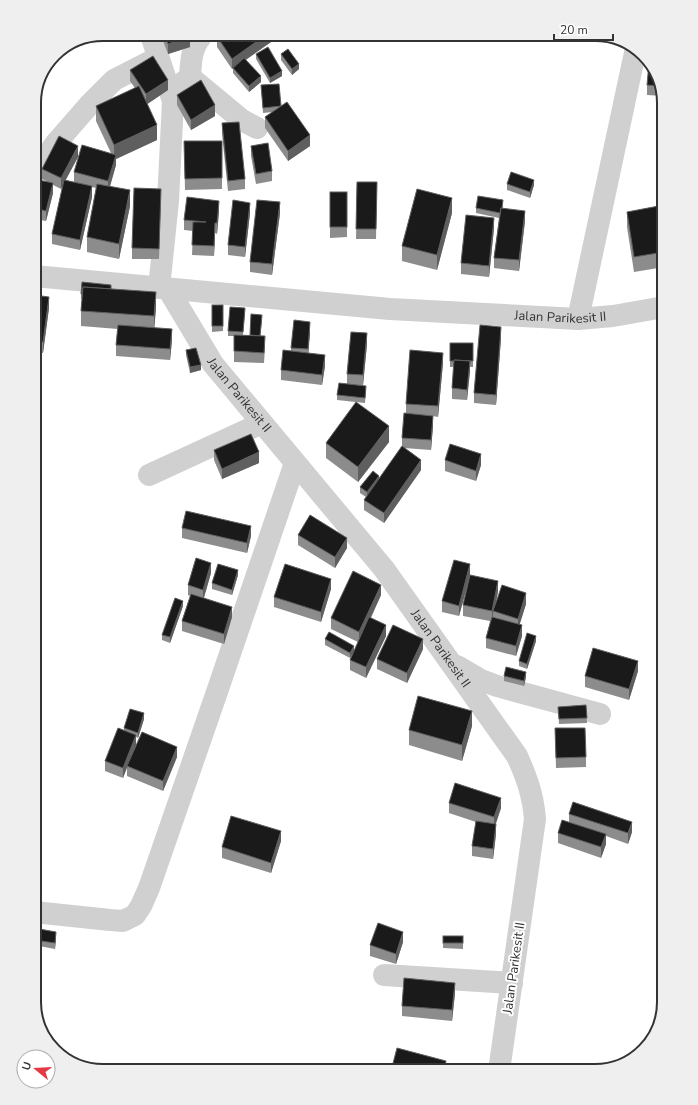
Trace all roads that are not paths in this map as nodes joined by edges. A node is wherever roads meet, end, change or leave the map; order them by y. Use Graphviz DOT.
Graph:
graph roads {
  1 [pos="198,41"];
  2 [pos="155,48"];
  3 [pos="635,55"];
  4 [pos="190,77"];
  5 [pos="170,92"];
  6 [pos="257,128"];
  7 [pos="41,163"];
  8 [pos="41,277"];
  9 [pos="164,288"];
  10 [pos="657,309"];
  11 [pos="578,319"];
  12 [pos="262,423"];
  13 [pos="295,463"];
  14 [pos="150,475"];
  15 [pos="450,662"];
  16 [pos="600,714"];
  17 [pos="41,913"];
  18 [pos="384,975"];
  19 [pos="512,984"];
  20 [pos="500,1064"];
  1 -- 4 [label="street"];
  2 -- 5 [label="street"];
  2 -- 7 [label="street"];
  3 -- 11 [label="street"];
  4 -- 5 [label="street"];
  4 -- 6 [label="street"];
  5 -- 9 [label="street"];
  8 -- 9 [label="street, Jalan Parikesit II"];
  9 -- 11 [label="street, Jalan Parikesit II"];
  9 -- 12 [label="street, Jalan Parikesit II"];
  10 -- 11 [label="street, Jalan Parikesit II"];
  12 -- 13 [label="street, Jalan Parikesit II"];
  12 -- 14 [label="street"];
  13 -- 15 [label="street, Jalan Parikesit II"];
  13 -- 17 [label="street"];
  15 -- 16 [label="street"];
  15 -- 19 [label="street, Jalan Parikesit II"];
  18 -- 19 [label="street"];
  19 -- 20 [label="street, Jalan Parikesit II"];
}
